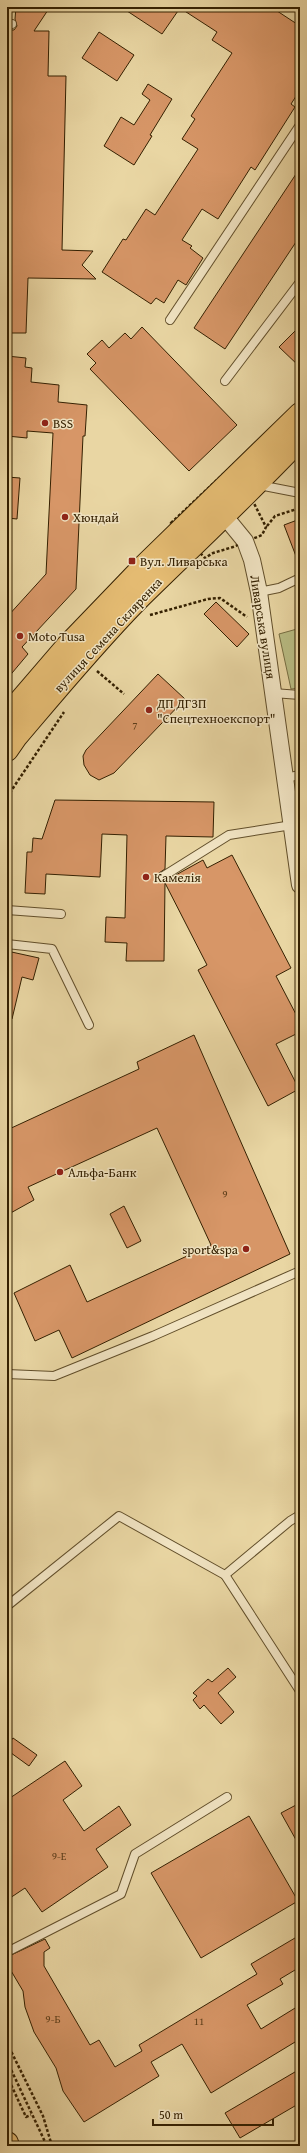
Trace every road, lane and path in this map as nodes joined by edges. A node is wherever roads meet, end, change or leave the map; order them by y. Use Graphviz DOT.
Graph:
graph roads {
  1 [pos="300,125"];
  2 [pos="300,282"];
  3 [pos="170,320"];
  4 [pos="225,381"];
  5 [pos="300,414"];
  6 [pos="300,440"];
  7 [pos="256,485"];
  8 [pos="300,493"];
  9 [pos="219,508"];
  10 [pos="300,508"];
  11 [pos="266,527"];
  12 [pos="233,547"];
  13 [pos="234,554"];
  14 [pos="205,558"];
  15 [pos="200,564"];
  16 [pos="300,578"];
  17 [pos="259,592"];
  18 [pos="156,610"];
  19 [pos="247,612"];
  20 [pos="150,615"];
  21 [pos="145,621"];
  22 [pos="100,668"];
  23 [pos="97,671"];
  24 [pos="92,677"];
  25 [pos="273,693"];
  26 [pos="124,694"];
  27 [pos="300,695"];
  28 [pos="68,708"];
  29 [pos="7,716"];
  30 [pos="7,750"];
  31 [pos="292,777"];
  32 [pos="7,797"];
  33 [pos="292,825"];
  34 [pos="162,877"];
  35 [pos="300,885"];
  36 [pos="7,910"];
  37 [pos="61,914"];
  38 [pos="7,944"];
  39 [pos="89,1025"];
  40 [pos="300,1271"];
  41 [pos="7,1374"];
  42 [pos="300,1515"];
  43 [pos="225,1575"];
  44 [pos="7,1606"];
  45 [pos="300,1691"];
  46 [pos="227,1798"];
  47 [pos="7,1952"];
  48 [pos="7,2043"];
  49 [pos="7,2061"];
  50 [pos="8,2068"];
  51 [pos="7,2076"];
  52 [pos="31,2115"];
  53 [pos="47,2146"];
  54 [pos="52,2146"];
  1 -- 3 [label="lane"];
  2 -- 4 [label="lane"];
  5 -- 9 [label="main road, вулиця Семена Скляренка"];
  6 -- 7 [label="main road, вулиця Семена Скляренка"];
  7 -- 8 [label="lane"];
  7 -- 9 [label="main road, вулиця Семена Скляренка"];
  9 -- 17 [label="street, Ливарська вулиця"];
  9 -- 29 [label="main road, вулиця Семена Скляренка"];
  9 -- 30 [label="main road, вулиця Семена Скляренка"];
  10 -- 11 [label="path"];
  12 -- 13 [label="path"];
  14 -- 15 [label="path"];
  16 -- 17 [label="lane"];
  17 -- 25 [label="street, Ливарська вулиця"];
  18 -- 20 [label="path"];
  19 -- 20 [label="path"];
  20 -- 21 [label="path"];
  22 -- 23 [label="path"];
  23 -- 24 [label="path"];
  23 -- 26 [label="path"];
  25 -- 27 [label="lane"];
  25 -- 31 [label="street, Ливарська вулиця"];
  28 -- 32 [label="path"];
  31 -- 33 [label="street, Ливарська вулиця"];
  33 -- 34 [label="lane"];
  33 -- 35 [label="street, Ливарська вулиця"];
  36 -- 37 [label="lane"];
  38 -- 39 [label="lane"];
  40 -- 41 [label="lane"];
  42 -- 43 [label="lane"];
  43 -- 44 [label="lane"];
  43 -- 45 [label="lane"];
  46 -- 47 [label="lane"];
  48 -- 54 [label="path"];
  49 -- 50 [label="path"];
  50 -- 52 [label="path"];
  51 -- 52 [label="path"];
  52 -- 53 [label="path"];
}
